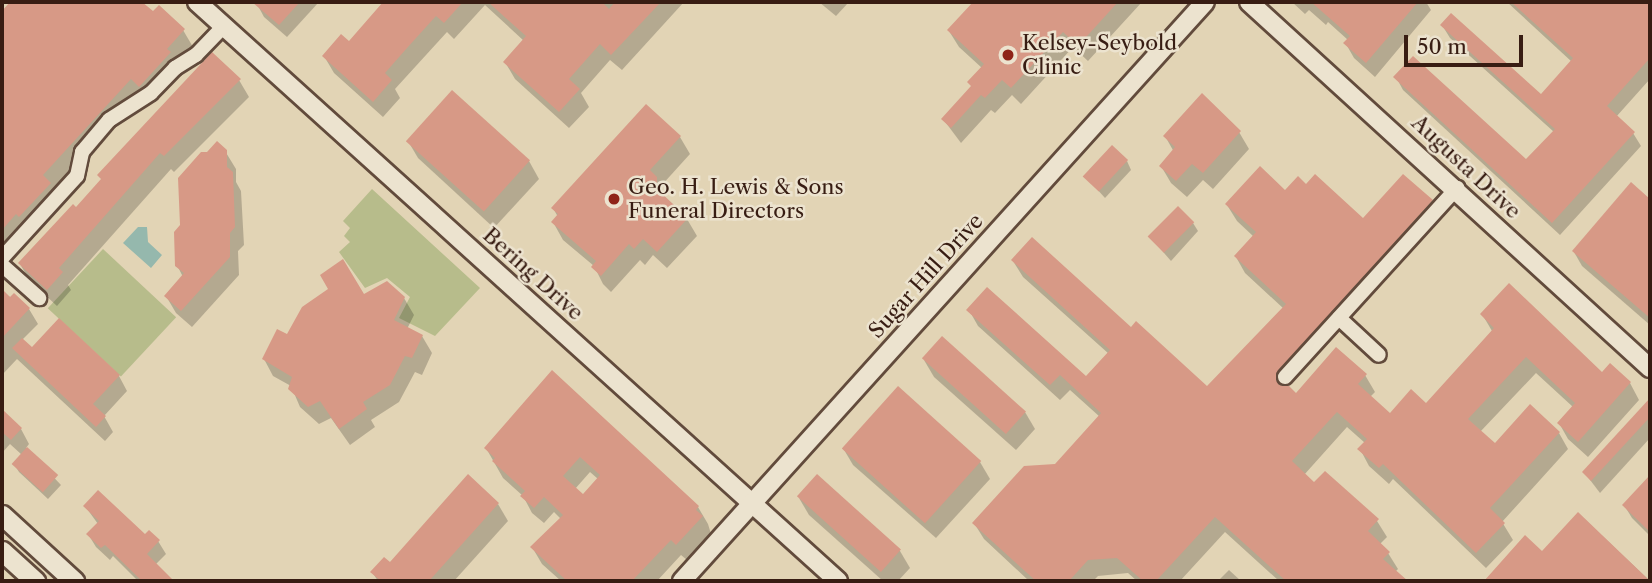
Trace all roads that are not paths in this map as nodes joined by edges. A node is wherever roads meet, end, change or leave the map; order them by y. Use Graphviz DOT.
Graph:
graph roads {
  1 [pos="197,2"];
  2 [pos="1205,2"];
  3 [pos="1250,2"];
  4 [pos="224,26"];
  5 [pos="1457,188"];
  6 [pos="2,258"];
  7 [pos="2,265"];
  8 [pos="39,298"];
  9 [pos="1339,318"];
  10 [pos="1379,355"];
  11 [pos="1650,368"];
  12 [pos="1285,377"];
  13 [pos="752,504"];
  14 [pos="2,515"];
  15 [pos="2,551"];
  16 [pos="35,581"];
  17 [pos="74,581"];
  18 [pos="682,581"];
  19 [pos="838,581"];
  1 -- 4 [label="street, Bering Drive"];
  2 -- 13 [label="street, Sugar Hill Drive"];
  3 -- 5 [label="street, Augusta Drive"];
  4 -- 6 [label="street"];
  4 -- 13 [label="street, Bering Drive"];
  5 -- 9 [label="street"];
  5 -- 11 [label="street, Augusta Drive"];
  7 -- 8 [label="street"];
  9 -- 10 [label="street"];
  9 -- 12 [label="street"];
  13 -- 18 [label="street, Sugar Hill Drive"];
  13 -- 19 [label="street, Bering Drive"];
  14 -- 17 [label="main road"];
  15 -- 16 [label="main road"];
}
